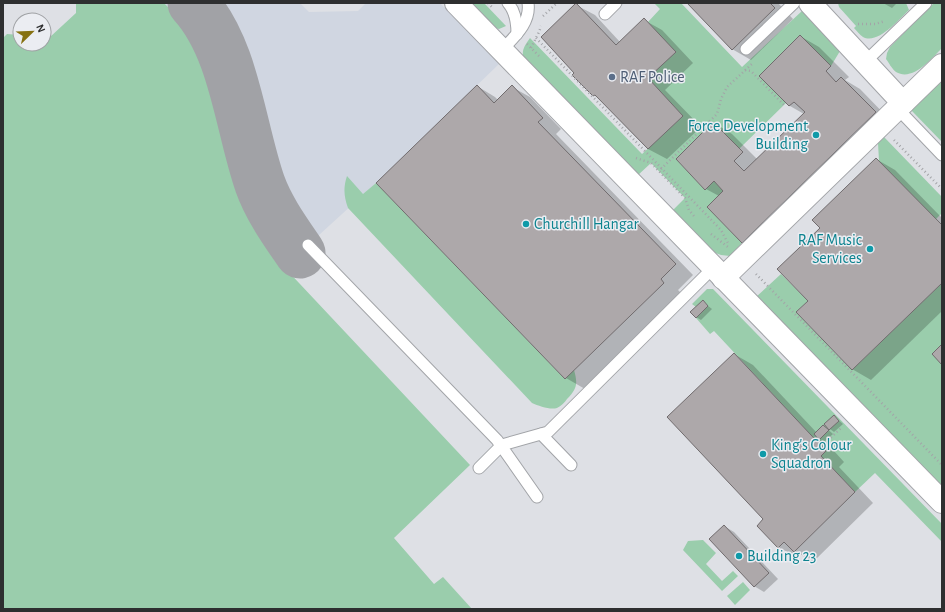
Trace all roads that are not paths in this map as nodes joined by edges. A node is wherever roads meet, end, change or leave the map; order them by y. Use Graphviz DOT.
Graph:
graph roads {
  1 [pos="456,3"];
  2 [pos="508,3"];
  3 [pos="528,3"];
  4 [pos="616,3"];
  5 [pos="794,3"];
  6 [pos="810,3"];
  7 [pos="926,3"];
  8 [pos="605,14"];
  9 [pos="517,34"];
  10 [pos="746,49"];
  11 [pos="501,51"];
  12 [pos="865,62"];
  13 [pos="942,65"];
  14 [pos="900,106"];
  15 [pos="942,154"];
  16 [pos="308,245"];
  17 [pos="718,273"];
  18 [pos="541,434"];
  19 [pos="502,446"];
  20 [pos="571,465"];
  21 [pos="478,468"];
  22 [pos="537,497"];
  23 [pos="942,502"];
  1 -- 11 [label="street"];
  2 -- 9 [label="lane"];
  3 -- 9 [label="lane"];
  4 -- 8 [label="lane"];
  5 -- 10 [label="lane"];
  6 -- 12 [label="street"];
  7 -- 12 [label="lane"];
  9 -- 11 [label="lane"];
  11 -- 17 [label="street"];
  12 -- 14 [label="street"];
  13 -- 14 [label="street"];
  14 -- 15 [label="lane"];
  14 -- 17 [label="street"];
  16 -- 19 [label="lane"];
  17 -- 18 [label="lane"];
  17 -- 23 [label="street"];
  18 -- 19 [label="lane"];
  18 -- 20 [label="lane"];
  19 -- 21 [label="lane"];
  19 -- 22 [label="lane"];
}
